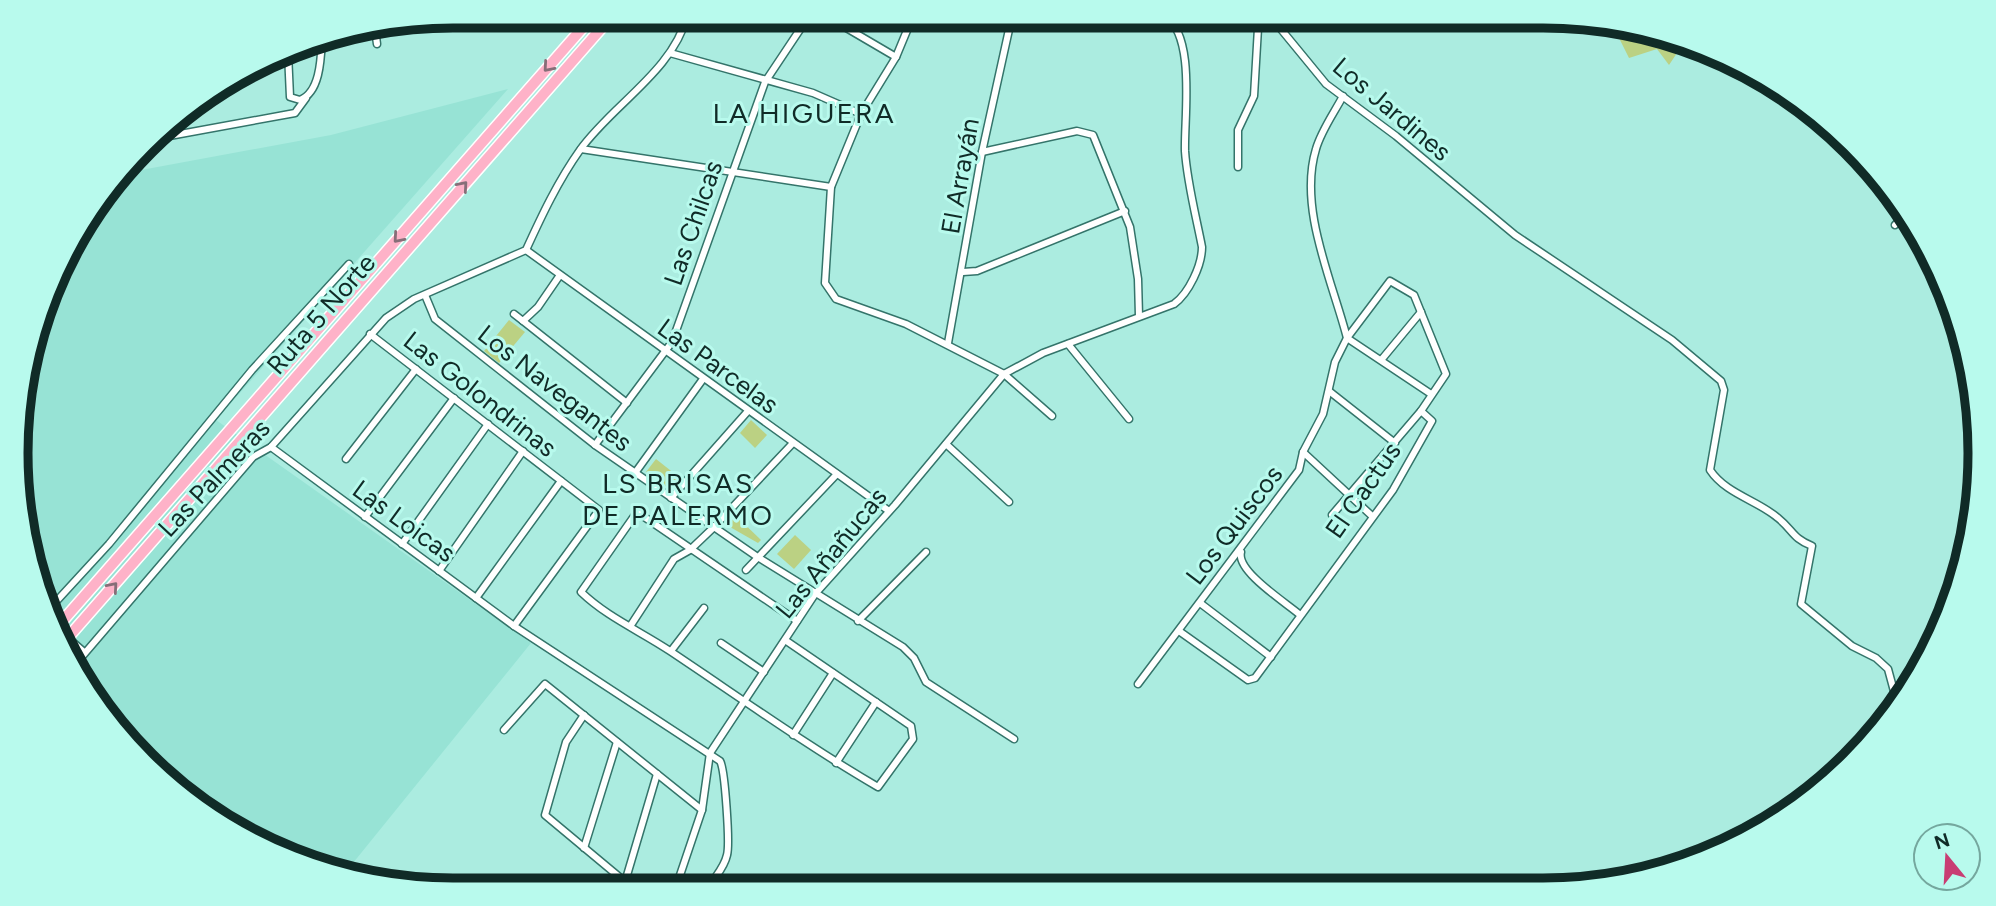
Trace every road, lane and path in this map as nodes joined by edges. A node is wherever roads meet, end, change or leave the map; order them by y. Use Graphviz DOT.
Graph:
graph roads {
  1 [pos="582,28"];
  2 [pos="601,28"];
  3 [pos="681,28"];
  4 [pos="801,28"];
  5 [pos="846,28"];
  6 [pos="908,28"];
  7 [pos="1009,28"];
  8 [pos="1174,28"];
  9 [pos="1258,28"];
  10 [pos="1280,28"];
  11 [pos="376,35"];
  12 [pos="377,44"];
  13 [pos="322,49"];
  14 [pos="670,53"];
  15 [pos="896,57"];
  16 [pos="288,61"];
  17 [pos="765,82"];
  18 [pos="1343,96"];
  19 [pos="306,98"];
  20 [pos="861,114"];
  21 [pos="170,136"];
  22 [pos="581,149"];
  23 [pos="982,152"];
  24 [pos="1238,167"];
  25 [pos="732,172"];
  26 [pos="831,187"];
  27 [pos="1125,211"];
  28 [pos="1899,221"];
  29 [pos="1895,225"];
  30 [pos="526,250"];
  31 [pos="349,264"];
  32 [pos="963,272"];
  33 [pos="560,275"];
  34 [pos="425,295"];
  35 [pos="1421,312"];
  36 [pos="514,314"];
  37 [pos="1139,316"];
  38 [pos="523,321"];
  39 [pos="370,334"];
  40 [pos="1347,338"];
  41 [pos="948,344"];
  42 [pos="1068,344"];
  43 [pos="665,352"];
  44 [pos="1382,359"];
  45 [pos="415,369"];
  46 [pos="1003,374"];
  47 [pos="704,379"];
  48 [pos="1329,391"];
  49 [pos="1431,394"];
  50 [pos="454,398"];
  51 [pos="627,403"];
  52 [pos="748,411"];
  53 [pos="1421,411"];
  54 [pos="1052,416"];
  55 [pos="1129,419"];
  56 [pos="488,424"];
  57 [pos="793,443"];
  58 [pos="946,443"];
  59 [pos="1395,443"];
  60 [pos="596,445"];
  61 [pos="271,447"];
  62 [pos="523,451"];
  63 [pos="1303,452"];
  64 [pos="346,459"];
  65 [pos="635,473"];
  66 [pos="837,474"];
  67 [pos="561,481"];
  68 [pos="1350,495"];
  69 [pos="671,498"];
  70 [pos="1009,502"];
  71 [pos="890,511"];
  72 [pos="1332,515"];
  73 [pos="1372,516"];
  74 [pos="365,517"];
  75 [pos="713,528"];
  76 [pos="109,544"];
  77 [pos="402,544"];
  78 [pos="691,550"];
  79 [pos="1241,551"];
  80 [pos="926,552"];
  81 [pos="121,554"];
  82 [pos="756,556"];
  83 [pos="746,570"];
  84 [pos="439,571"];
  85 [pos="815,594"];
  86 [pos="476,598"];
  87 [pos="55,602"];
  88 [pos="1200,603"];
  89 [pos="704,608"];
  90 [pos="1299,614"];
  91 [pos="62,621"];
  92 [pos="797,621"];
  93 [pos="858,621"];
  94 [pos="631,625"];
  95 [pos="514,626"];
  96 [pos="1179,631"];
  97 [pos="68,633"];
  98 [pos="785,640"];
  99 [pos="721,643"];
  100 [pos="74,644"];
  101 [pos="671,651"];
  102 [pos="84,652"];
  103 [pos="80,657"];
  104 [pos="1271,657"];
  105 [pos="764,672"];
  106 [pos="833,674"];
  107 [pos="1138,684"];
  108 [pos="1894,692"];
  109 [pos="876,702"];
  110 [pos="743,703"];
  111 [pos="584,715"];
  112 [pos="504,730"];
  113 [pos="793,735"];
  114 [pos="1014,739"];
  115 [pos="617,742"];
  116 [pos="710,753"];
  117 [pos="836,763"];
  118 [pos="657,774"];
  119 [pos="702,810"];
  120 [pos="584,848"];
  121 [pos="621,878"];
  122 [pos="626,878"];
  123 [pos="679,878"];
  124 [pos="715,878"];
  1 -- 81 [label="highway, Ruta 5 Norte, one-way"];
  97 -- 2 [label="highway, Ruta 5 Norte, one-way"];
  3 -- 14 [label="street"];
  4 -- 17 [label="street, Las Chilcas"];
  5 -- 15 [label="street"];
  6 -- 15 [label="street"];
  7 -- 23 [label="street, El Arrayán"];
  8 -- 37 [label="street"];
  9 -- 24 [label="street"];
  10 -- 18 [label="street, Los Jardines"];
  11 -- 12 [label="street"];
  13 -- 19 [label="street"];
  14 -- 17 [label="street"];
  14 -- 22 [label="street"];
  15 -- 20 [label="street"];
  16 -- 19 [label="street"];
  17 -- 20 [label="street"];
  17 -- 25 [label="street, Las Chilcas"];
  18 -- 40 [label="street"];
  18 -- 108 [label="street, Los Jardines"];
  19 -- 21 [label="street"];
  20 -- 26 [label="street"];
  22 -- 25 [label="street"];
  22 -- 30 [label="street"];
  23 -- 27 [label="street"];
  23 -- 32 [label="street, El Arrayán"];
  25 -- 26 [label="street"];
  25 -- 43 [label="street, Las Chilcas"];
  26 -- 41 [label="street"];
  27 -- 32 [label="street"];
  27 -- 37 [label="street"];
  28 -- 29 [label="street"];
  30 -- 33 [label="street, Las Parcelas"];
  30 -- 34 [label="street, Las Palmeras"];
  31 -- 76 [label="street"];
  32 -- 41 [label="street, El Arrayán"];
  33 -- 38 [label="street"];
  33 -- 43 [label="street, Las Parcelas"];
  34 -- 39 [label="street, Las Palmeras"];
  34 -- 60 [label="street, Los Navegantes"];
  35 -- 40 [label="street, Los Quiscos"];
  35 -- 44 [label="street"];
  35 -- 49 [label="street"];
  36 -- 38 [label="street"];
  37 -- 42 [label="street"];
  38 -- 51 [label="street"];
  39 -- 45 [label="street, Las Golondrinas"];
  39 -- 61 [label="street, Las Palmeras"];
  40 -- 44 [label="street"];
  40 -- 48 [label="street, Los Quiscos"];
  41 -- 46 [label="street"];
  42 -- 46 [label="street"];
  42 -- 55 [label="street"];
  43 -- 47 [label="street, Las Parcelas"];
  43 -- 51 [label="street, Las Chilcas"];
  44 -- 49 [label="street"];
  45 -- 50 [label="street, Las Golondrinas"];
  45 -- 64 [label="street"];
  46 -- 54 [label="street"];
  46 -- 58 [label="street, Las Añañucas"];
  47 -- 52 [label="street, Las Parcelas"];
  47 -- 65 [label="street"];
  48 -- 59 [label="street"];
  48 -- 63 [label="street, Los Quiscos"];
  49 -- 53 [label="street"];
  50 -- 56 [label="street, Las Golondrinas"];
  50 -- 74 [label="street"];
  51 -- 60 [label="street, Las Chilcas"];
  52 -- 57 [label="street, Las Parcelas"];
  52 -- 69 [label="street"];
  53 -- 59 [label="street"];
  53 -- 73 [label="street, El Cactus"];
  56 -- 62 [label="street, Las Golondrinas"];
  56 -- 77 [label="street"];
  57 -- 66 [label="street, Las Parcelas"];
  57 -- 75 [label="street"];
  58 -- 70 [label="street"];
  58 -- 71 [label="street, Las Añañucas"];
  59 -- 68 [label="street"];
  60 -- 65 [label="street, Los Navegantes"];
  61 -- 74 [label="street, Las Loicas"];
  61 -- 102 [label="street, Las Palmeras"];
  62 -- 67 [label="street, Las Golondrinas"];
  62 -- 84 [label="street"];
  63 -- 68 [label="street"];
  63 -- 79 [label="street, Los Quiscos"];
  65 -- 69 [label="street, Los Navegantes"];
  66 -- 71 [label="street, Las Parcelas"];
  66 -- 82 [label="street"];
  67 -- 86 [label="street"];
  67 -- 95 [label="street, Las Golondrinas"];
  68 -- 72 [label="street"];
  68 -- 73 [label="street"];
  69 -- 75 [label="street, Los Navegantes"];
  71 -- 85 [label="street, Las Añañucas"];
  73 -- 90 [label="street, El Cactus"];
  74 -- 77 [label="street, Las Loicas"];
  75 -- 78 [label="street"];
  75 -- 82 [label="street, Los Navegantes"];
  76 -- 81 [label="street"];
  76 -- 87 [label="street"];
  77 -- 84 [label="street, Las Loicas"];
  78 -- 92 [label="street"];
  78 -- 94 [label="street"];
  78 -- 94 [label="street"];
  79 -- 88 [label="street, Los Quiscos"];
  79 -- 90 [label="street"];
  80 -- 93 [label="street"];
  81 -- 91 [label="highway, Ruta 5 Norte"];
  82 -- 83 [label="street"];
  82 -- 85 [label="street, Los Navegantes"];
  84 -- 86 [label="street, Las Loicas"];
  85 -- 92 [label="street, Las Añañucas"];
  85 -- 93 [label="street, Los Navegantes"];
  86 -- 95 [label="street, Las Loicas"];
  88 -- 96 [label="street, Los Quiscos"];
  88 -- 104 [label="street"];
  89 -- 101 [label="street"];
  90 -- 104 [label="street, El Cactus"];
  92 -- 98 [label="street, Las Añañucas"];
  93 -- 114 [label="street, Los Navegantes"];
  94 -- 101 [label="street"];
  95 -- 116 [label="street, Las Loicas"];
  96 -- 104 [label="street, El Cactus"];
  96 -- 107 [label="street, Los Quiscos"];
  98 -- 105 [label="street, Las Añañucas"];
  98 -- 106 [label="street"];
  99 -- 105 [label="street"];
  100 -- 102 [label="street"];
  101 -- 110 [label="street"];
  102 -- 103 [label="street, Las Palmeras"];
  105 -- 110 [label="street, Las Añañucas"];
  106 -- 109 [label="street"];
  106 -- 113 [label="street"];
  109 -- 117 [label="street"];
  109 -- 117 [label="street"];
  110 -- 113 [label="street"];
  110 -- 116 [label="street, Las Añañucas"];
  111 -- 112 [label="street"];
  111 -- 115 [label="street"];
  111 -- 120 [label="street"];
  113 -- 117 [label="street"];
  115 -- 118 [label="street"];
  115 -- 120 [label="street"];
  116 -- 119 [label="street, Las Añañucas"];
  116 -- 124 [label="street"];
  118 -- 119 [label="street"];
  118 -- 122 [label="street"];
  119 -- 123 [label="street, Las Añañucas"];
  120 -- 121 [label="street"];
}
